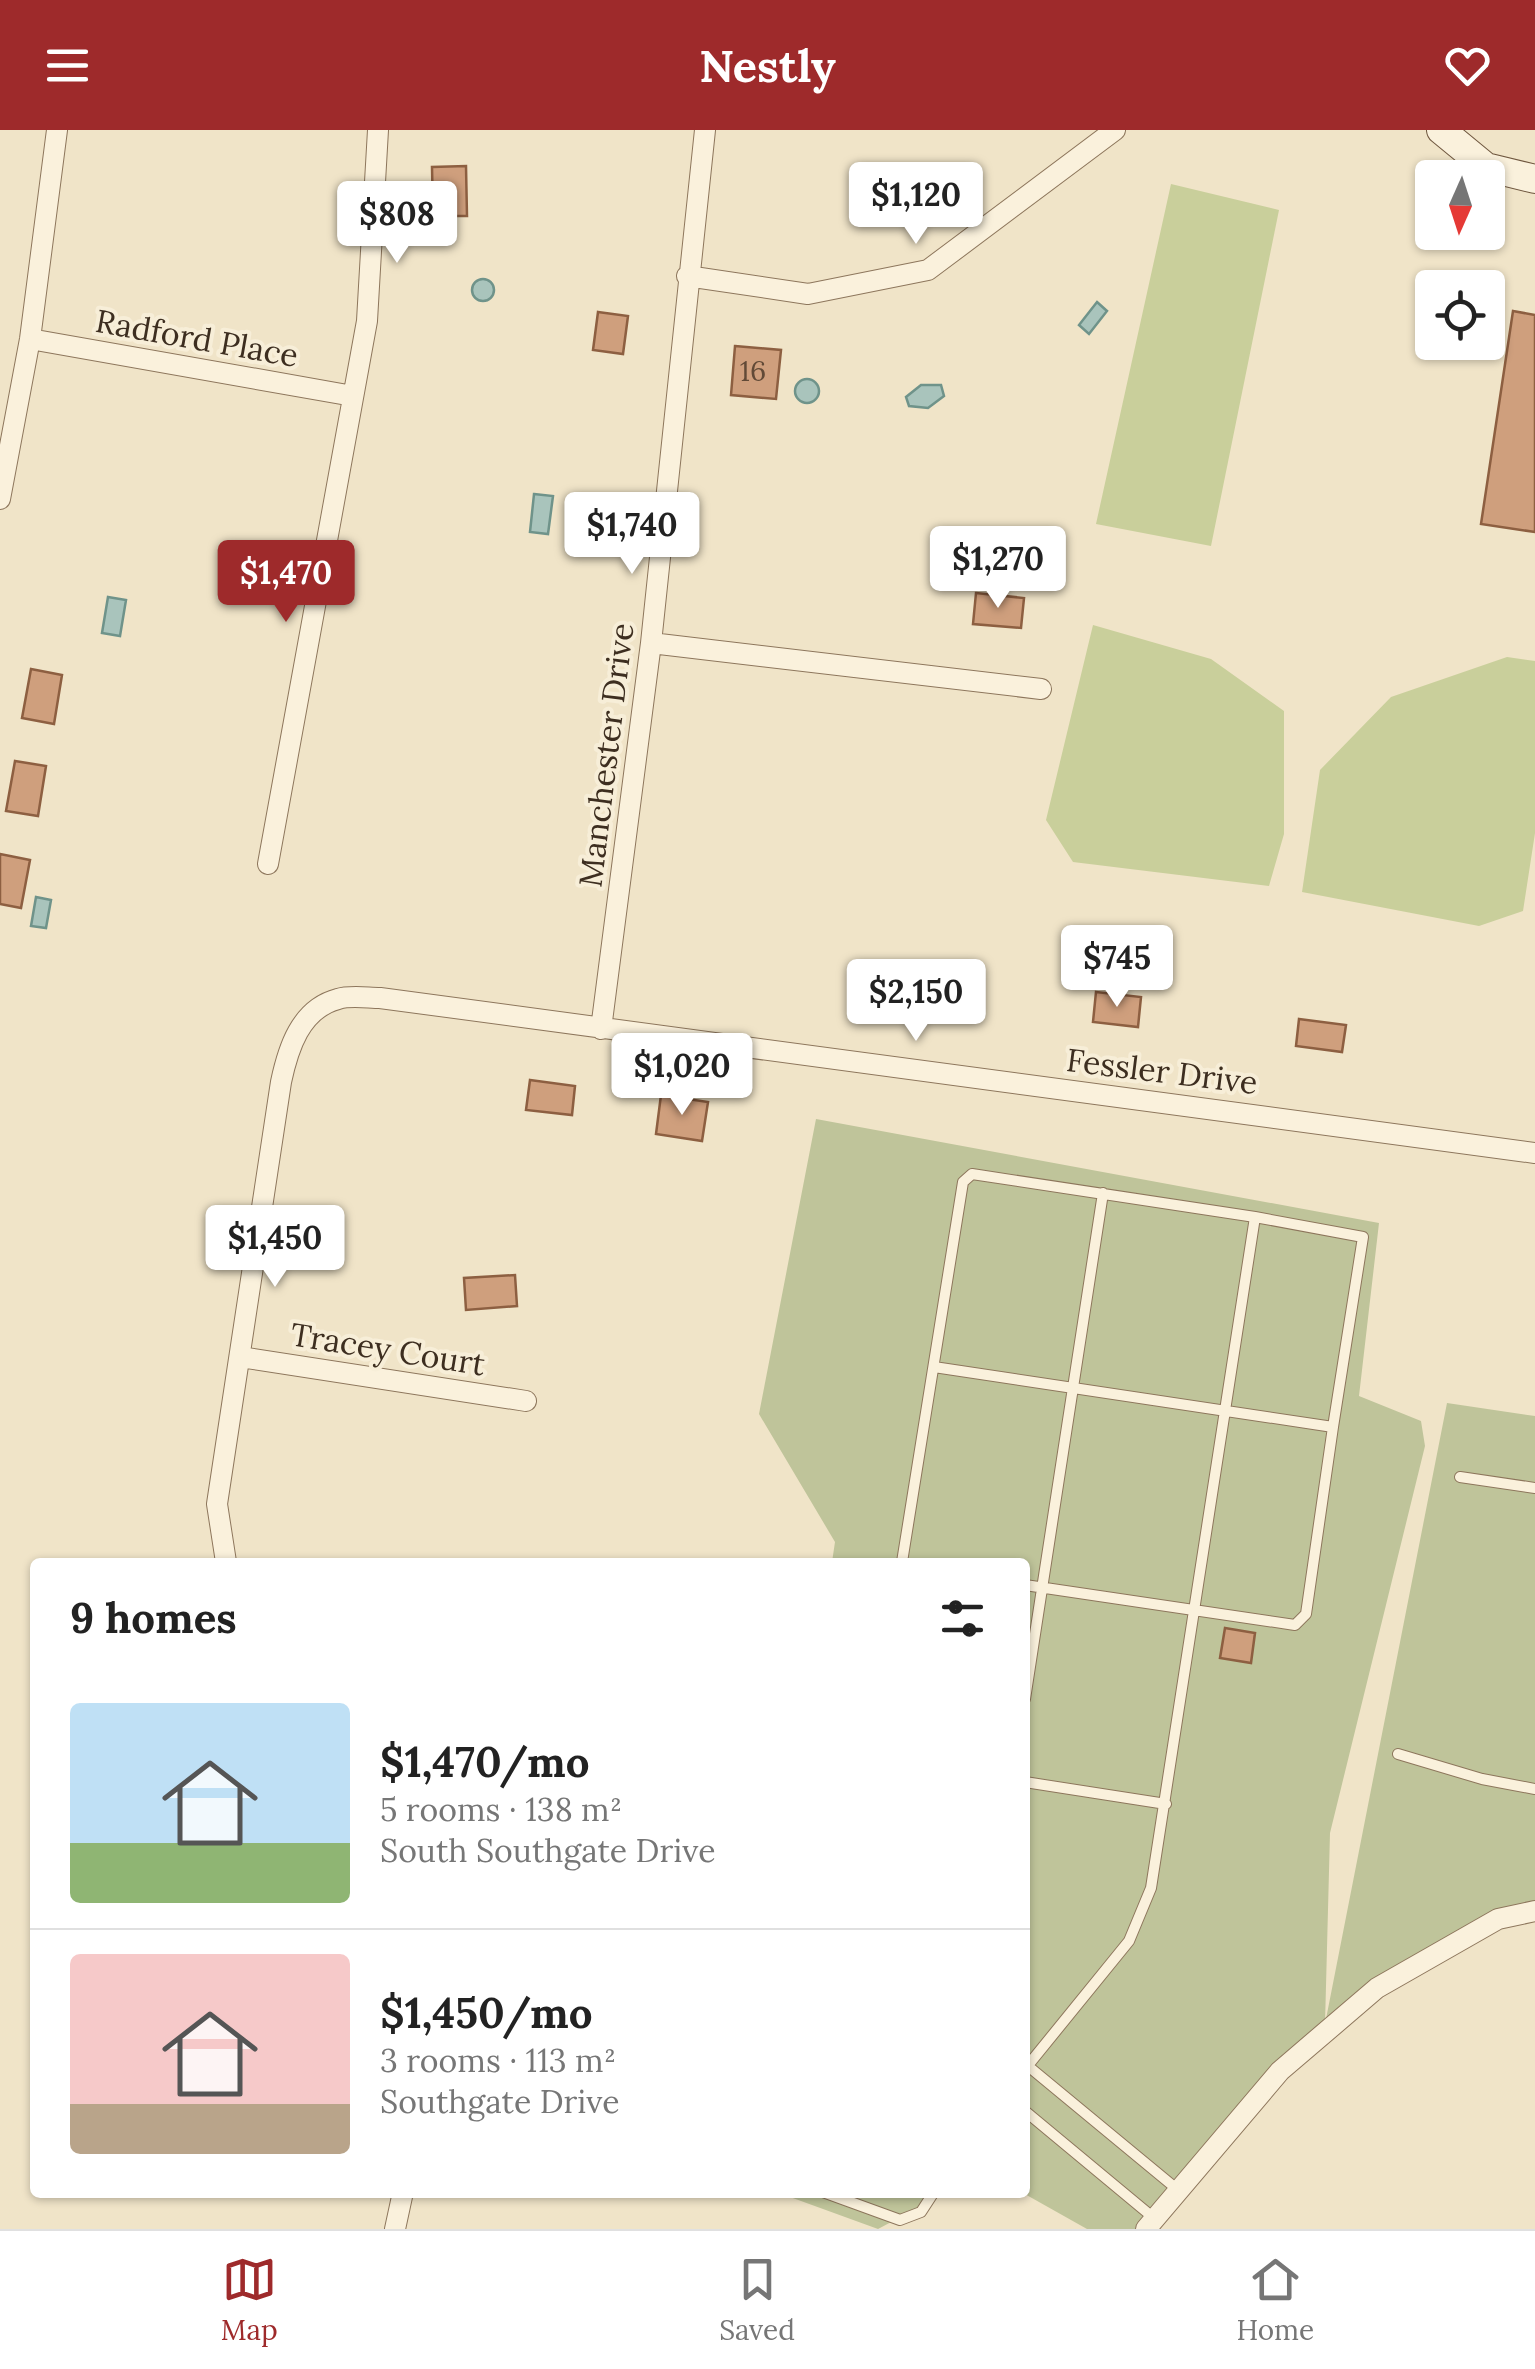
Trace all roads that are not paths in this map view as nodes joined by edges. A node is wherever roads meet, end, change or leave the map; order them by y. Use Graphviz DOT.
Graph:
graph roads {
  1 [pos="56,130"];
  2 [pos="378,130"];
  3 [pos="705,130"];
  4 [pos="1116,130"];
  5 [pos="1441,130"];
  6 [pos="1535,179"];
  7 [pos="687,276"];
  8 [pos="30,339"];
  9 [pos="353,396"];
  10 [pos="0,499"];
  11 [pos="650,643"];
  12 [pos="1041,689"];
  13 [pos="268,864"];
  14 [pos="601,1029"];
  15 [pos="1535,1153"];
  16 [pos="1102,1193"];
  17 [pos="1255,1218"];
  18 [pos="240,1356"];
  19 [pos="934,1367"];
  20 [pos="1073,1386"];
  21 [pos="526,1400"];
  22 [pos="1226,1412"];
  23 [pos="1333,1428"];
  24 [pos="1460,1477"];
  25 [pos="1535,1488"];
  26 [pos="225,1558"];
  27 [pos="903,1558"];
  28 [pos="1030,1587"];
  29 [pos="1042,1588"];
  30 [pos="1195,1613"];
  31 [pos="1030,1666"];
  32 [pos="1398,1754"];
  33 [pos="1030,1783"];
  34 [pos="1535,1789"];
  35 [pos="1166,1804"];
  36 [pos="1535,1911"];
  37 [pos="1030,2062"];
  38 [pos="1030,2070"];
  39 [pos="1030,2115"];
  40 [pos="1179,2191"];
  41 [pos="402,2198"];
  42 [pos="840,2198"];
  43 [pos="930,2198"];
  44 [pos="1150,2224"];
  45 [pos="395,2229"];
  1 -- 8 [label="street"];
  2 -- 9 [label="street"];
  3 -- 7 [label="street, Manchester Drive"];
  4 -- 7 [label="street"];
  5 -- 6 [label="street"];
  7 -- 11 [label="street, Manchester Drive"];
  8 -- 9 [label="street, Radford Place"];
  8 -- 10 [label="street"];
  9 -- 13 [label="street"];
  11 -- 12 [label="street"];
  11 -- 14 [label="street, Manchester Drive"];
  14 -- 15 [label="street, Fessler Drive"];
  14 -- 18 [label="street, Fessler Drive"];
  16 -- 17 [label="lane"];
  16 -- 19 [label="lane"];
  16 -- 20 [label="lane"];
  17 -- 22 [label="lane"];
  17 -- 23 [label="lane"];
  18 -- 21 [label="street, Tracey Court"];
  18 -- 26 [label="street"];
  19 -- 20 [label="lane"];
  19 -- 27 [label="lane"];
  20 -- 22 [label="lane"];
  20 -- 29 [label="lane"];
  22 -- 23 [label="lane"];
  22 -- 30 [label="lane"];
  23 -- 30 [label="lane"];
  24 -- 25 [label="lane"];
  28 -- 29 [label="lane"];
  29 -- 30 [label="lane"];
  29 -- 31 [label="lane"];
  30 -- 35 [label="lane"];
  32 -- 34 [label="lane"];
  33 -- 35 [label="lane"];
  35 -- 37 [label="lane"];
  36 -- 40 [label="street"];
  38 -- 40 [label="lane"];
  39 -- 44 [label="lane"];
  40 -- 44 [label="street"];
  41 -- 45 [label="street"];
  42 -- 43 [label="lane"];
}
